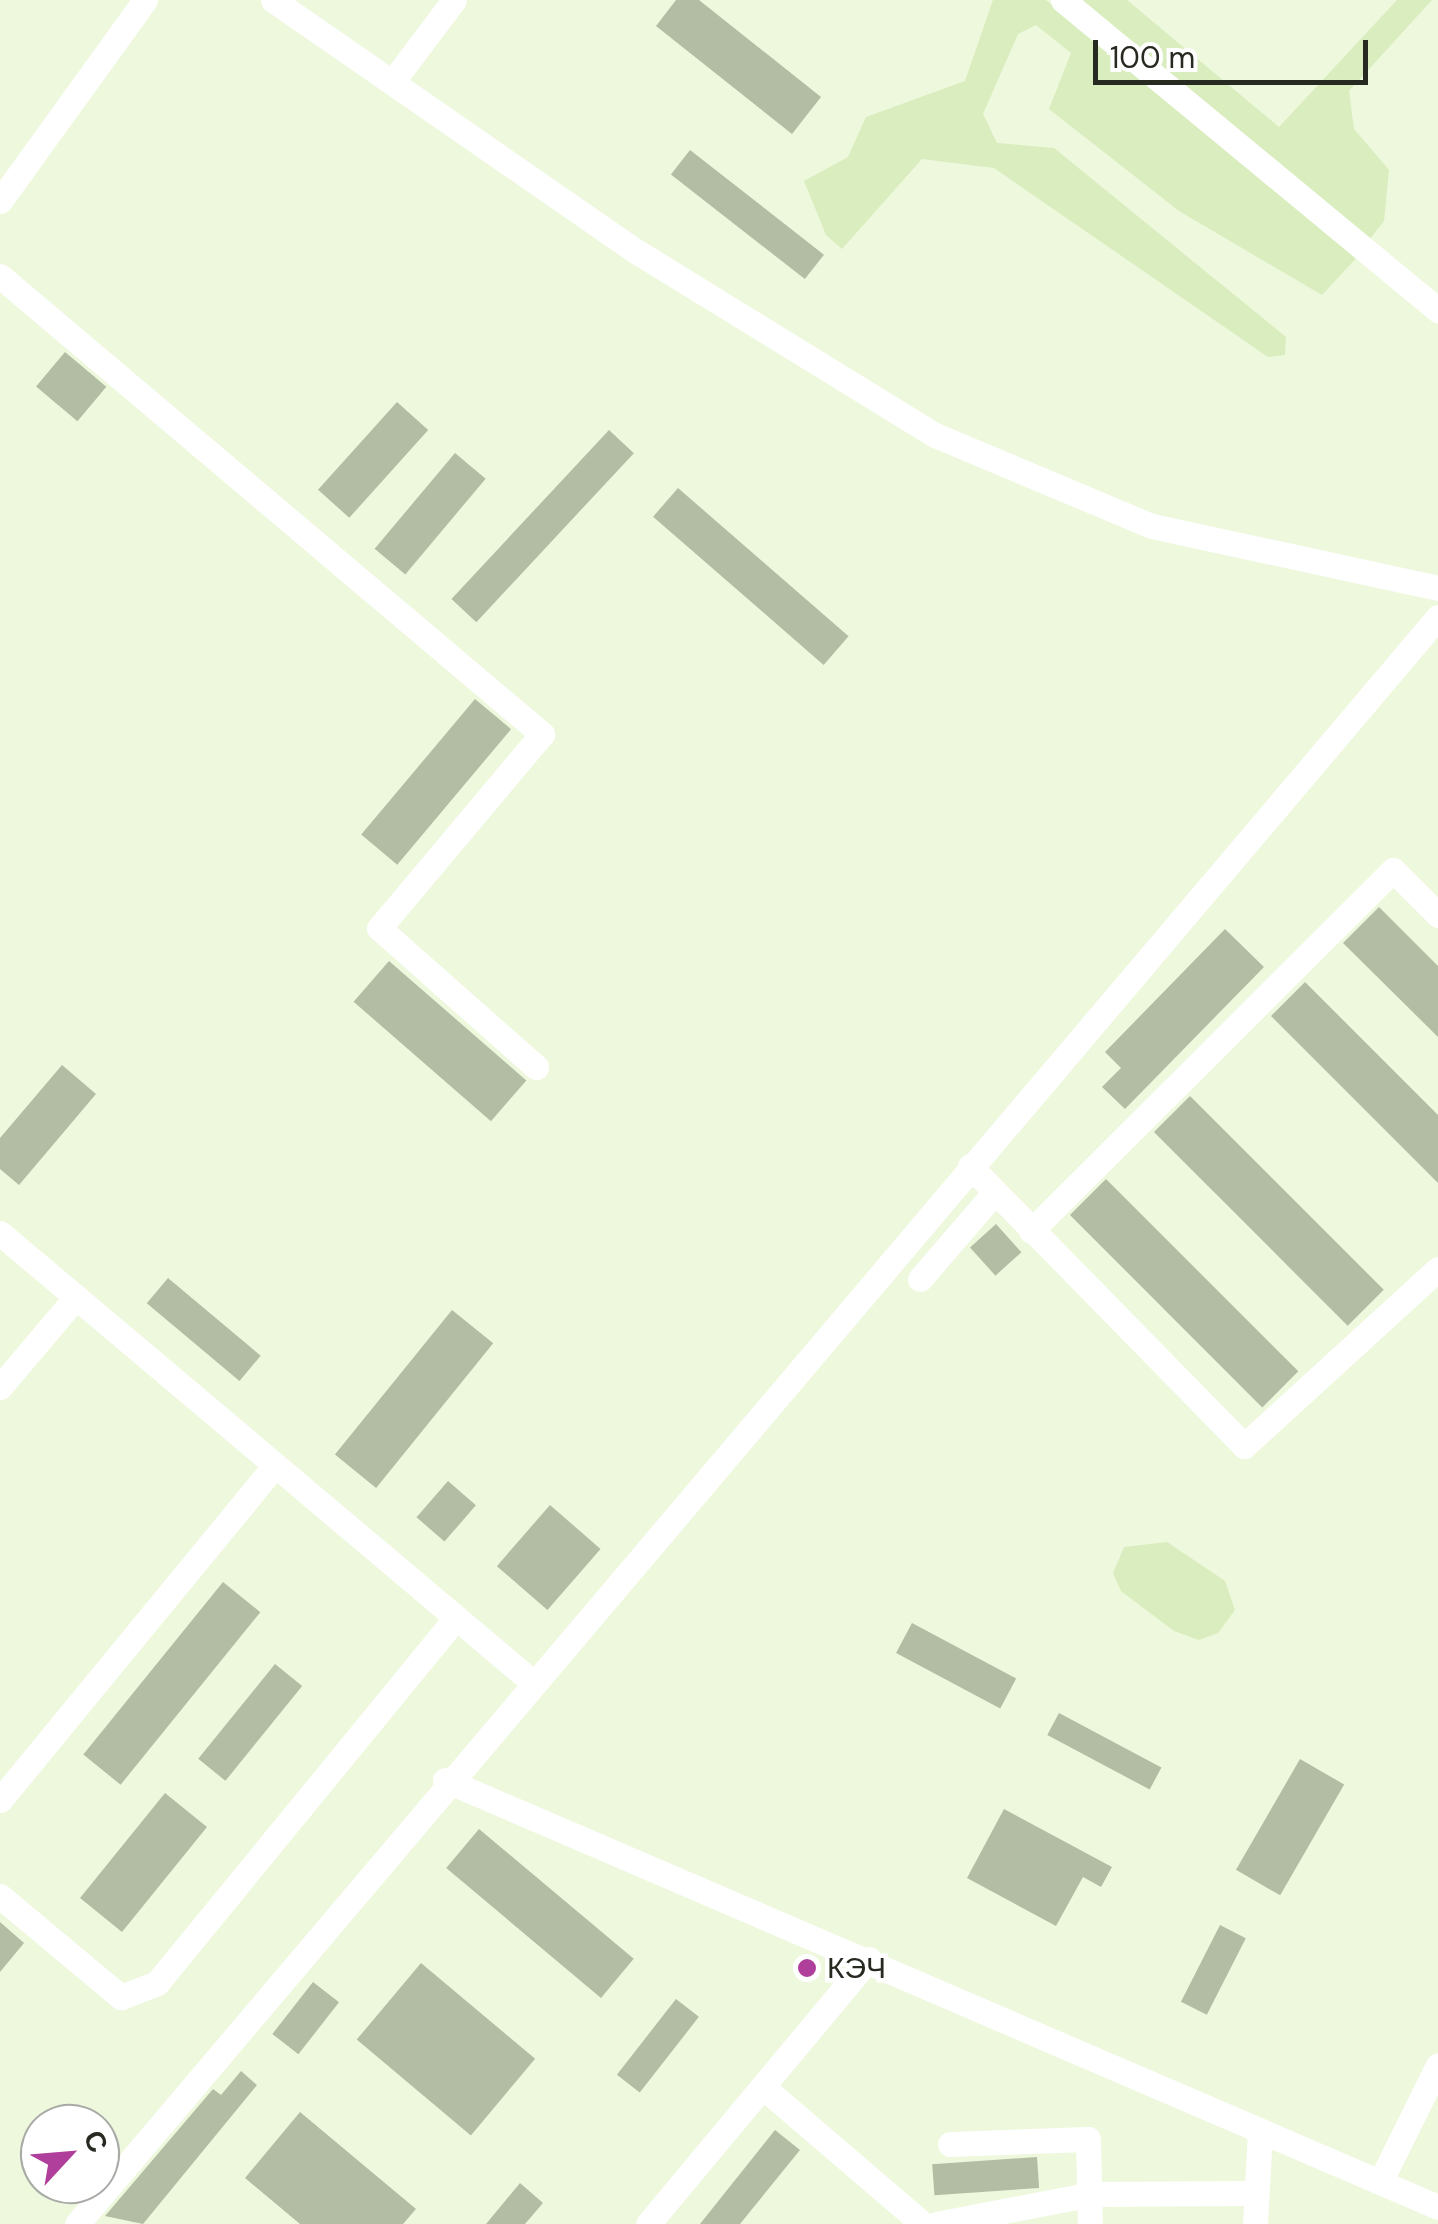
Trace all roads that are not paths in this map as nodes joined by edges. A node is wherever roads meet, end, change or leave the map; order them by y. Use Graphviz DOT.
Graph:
graph roads {
  1 [pos="145,0"];
  2 [pos="273,0"];
  3 [pos="454,0"];
  4 [pos="1063,0"];
  5 [pos="394,81"];
  6 [pos="0,202"];
  7 [pos="0,276"];
  8 [pos="1438,310"];
  9 [pos="1438,588"];
  10 [pos="1434,630"];
  11 [pos="1438,915"];
  12 [pos="536,1067"];
  13 [pos="970,1166"];
  14 [pos="994,1192"];
  15 [pos="1031,1231"];
  16 [pos="0,1233"];
  17 [pos="1438,1269"];
  18 [pos="920,1280"];
  19 [pos="76,1297"];
  20 [pos="0,1387"];
  21 [pos="275,1465"];
  22 [pos="456,1618"];
  23 [pos="530,1680"];
  24 [pos="445,1780"];
  25 [pos="0,1800"];
  26 [pos="0,1896"];
  27 [pos="869,1959"];
  28 [pos="1438,2065"];
  29 [pos="764,2086"];
  30 [pos="1260,2131"];
  31 [pos="950,2144"];
  32 [pos="1381,2180"];
  33 [pos="1252,2193"];
  34 [pos="1092,2194"];
  35 [pos="1438,2206"];
  36 [pos="77,2224"];
  37 [pos="648,2224"];
  38 [pos="923,2224"];
  39 [pos="936,2224"];
  40 [pos="1090,2224"];
  41 [pos="1255,2224"];
  1 -- 6 [label="street"];
  2 -- 5 [label="street"];
  3 -- 5 [label="street"];
  4 -- 8 [label="street"];
  5 -- 9 [label="street"];
  7 -- 12 [label="street"];
  10 -- 13 [label="street"];
  11 -- 15 [label="street"];
  13 -- 14 [label="street"];
  13 -- 23 [label="street"];
  14 -- 15 [label="street"];
  14 -- 18 [label="street"];
  15 -- 17 [label="street"];
  16 -- 19 [label="street"];
  19 -- 20 [label="street"];
  19 -- 21 [label="street"];
  21 -- 22 [label="street"];
  21 -- 25 [label="street"];
  22 -- 23 [label="street"];
  22 -- 26 [label="street"];
  23 -- 24 [label="street"];
  24 -- 27 [label="street"];
  24 -- 36 [label="street"];
  27 -- 29 [label="street"];
  27 -- 30 [label="street"];
  28 -- 32 [label="street"];
  29 -- 37 [label="street"];
  29 -- 38 [label="street"];
  30 -- 32 [label="street"];
  30 -- 33 [label="street"];
  31 -- 34 [label="street"];
  32 -- 35 [label="street"];
  33 -- 34 [label="street"];
  33 -- 41 [label="street"];
  34 -- 39 [label="street"];
  34 -- 40 [label="street"];
}
